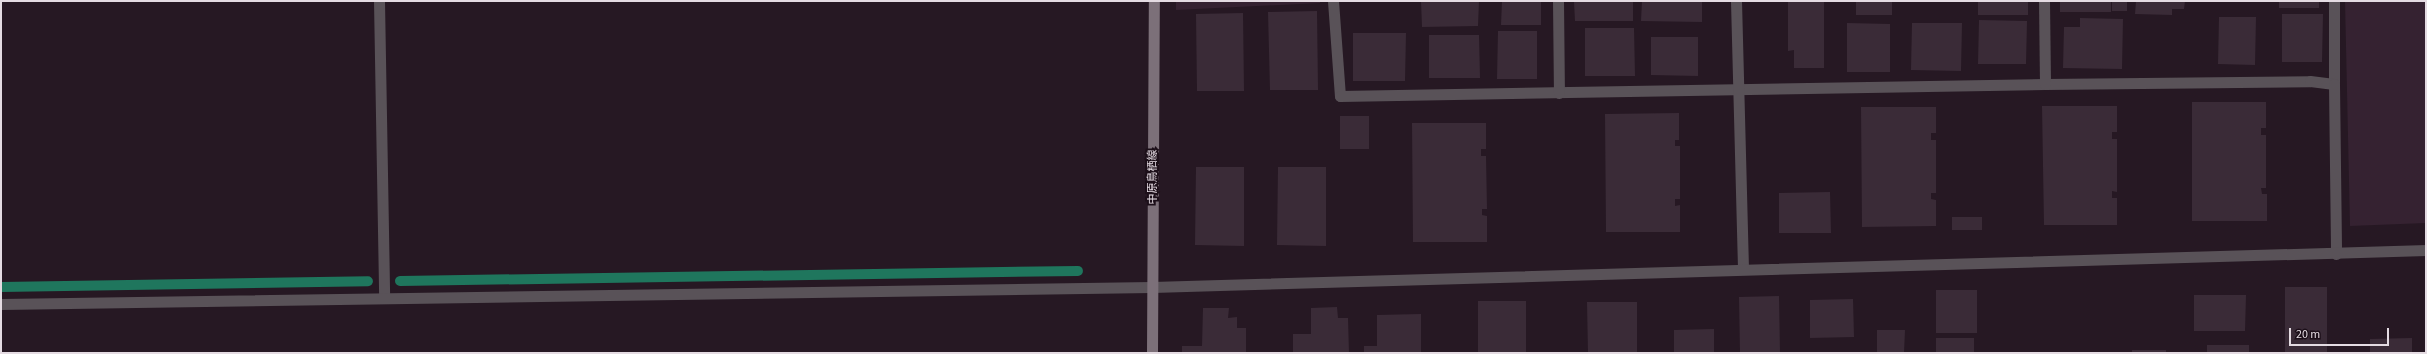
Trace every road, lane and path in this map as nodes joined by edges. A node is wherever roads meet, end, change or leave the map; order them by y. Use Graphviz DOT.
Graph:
graph roads {
  1 [pos="379,1"];
  2 [pos="1154,1"];
  3 [pos="1333,1"];
  4 [pos="1558,1"];
  5 [pos="1736,1"];
  6 [pos="2044,1"];
  7 [pos="2334,1"];
  8 [pos="2045,84"];
  9 [pos="2334,84"];
  10 [pos="1738,89"];
  11 [pos="1559,93"];
  12 [pos="2426,250"];
  13 [pos="2336,254"];
  14 [pos="1743,268"];
  15 [pos="1152,287"];
  16 [pos="384,296"];
  17 [pos="1,304"];
  18 [pos="1152,353"];
  1 -- 16 [label="street"];
  2 -- 15 [label="main road, 中原鳥栖線"];
  3 -- 11 [label="street"];
  4 -- 11 [label="street"];
  5 -- 10 [label="street"];
  6 -- 8 [label="street"];
  7 -- 9 [label="street"];
  8 -- 9 [label="street"];
  8 -- 10 [label="street"];
  9 -- 13 [label="street"];
  10 -- 11 [label="street"];
  10 -- 14 [label="street"];
  12 -- 13 [label="street"];
  13 -- 14 [label="street"];
  14 -- 15 [label="street"];
  15 -- 16 [label="street"];
  15 -- 18 [label="main road, 中原鳥栖線"];
  16 -- 17 [label="street"];
}
